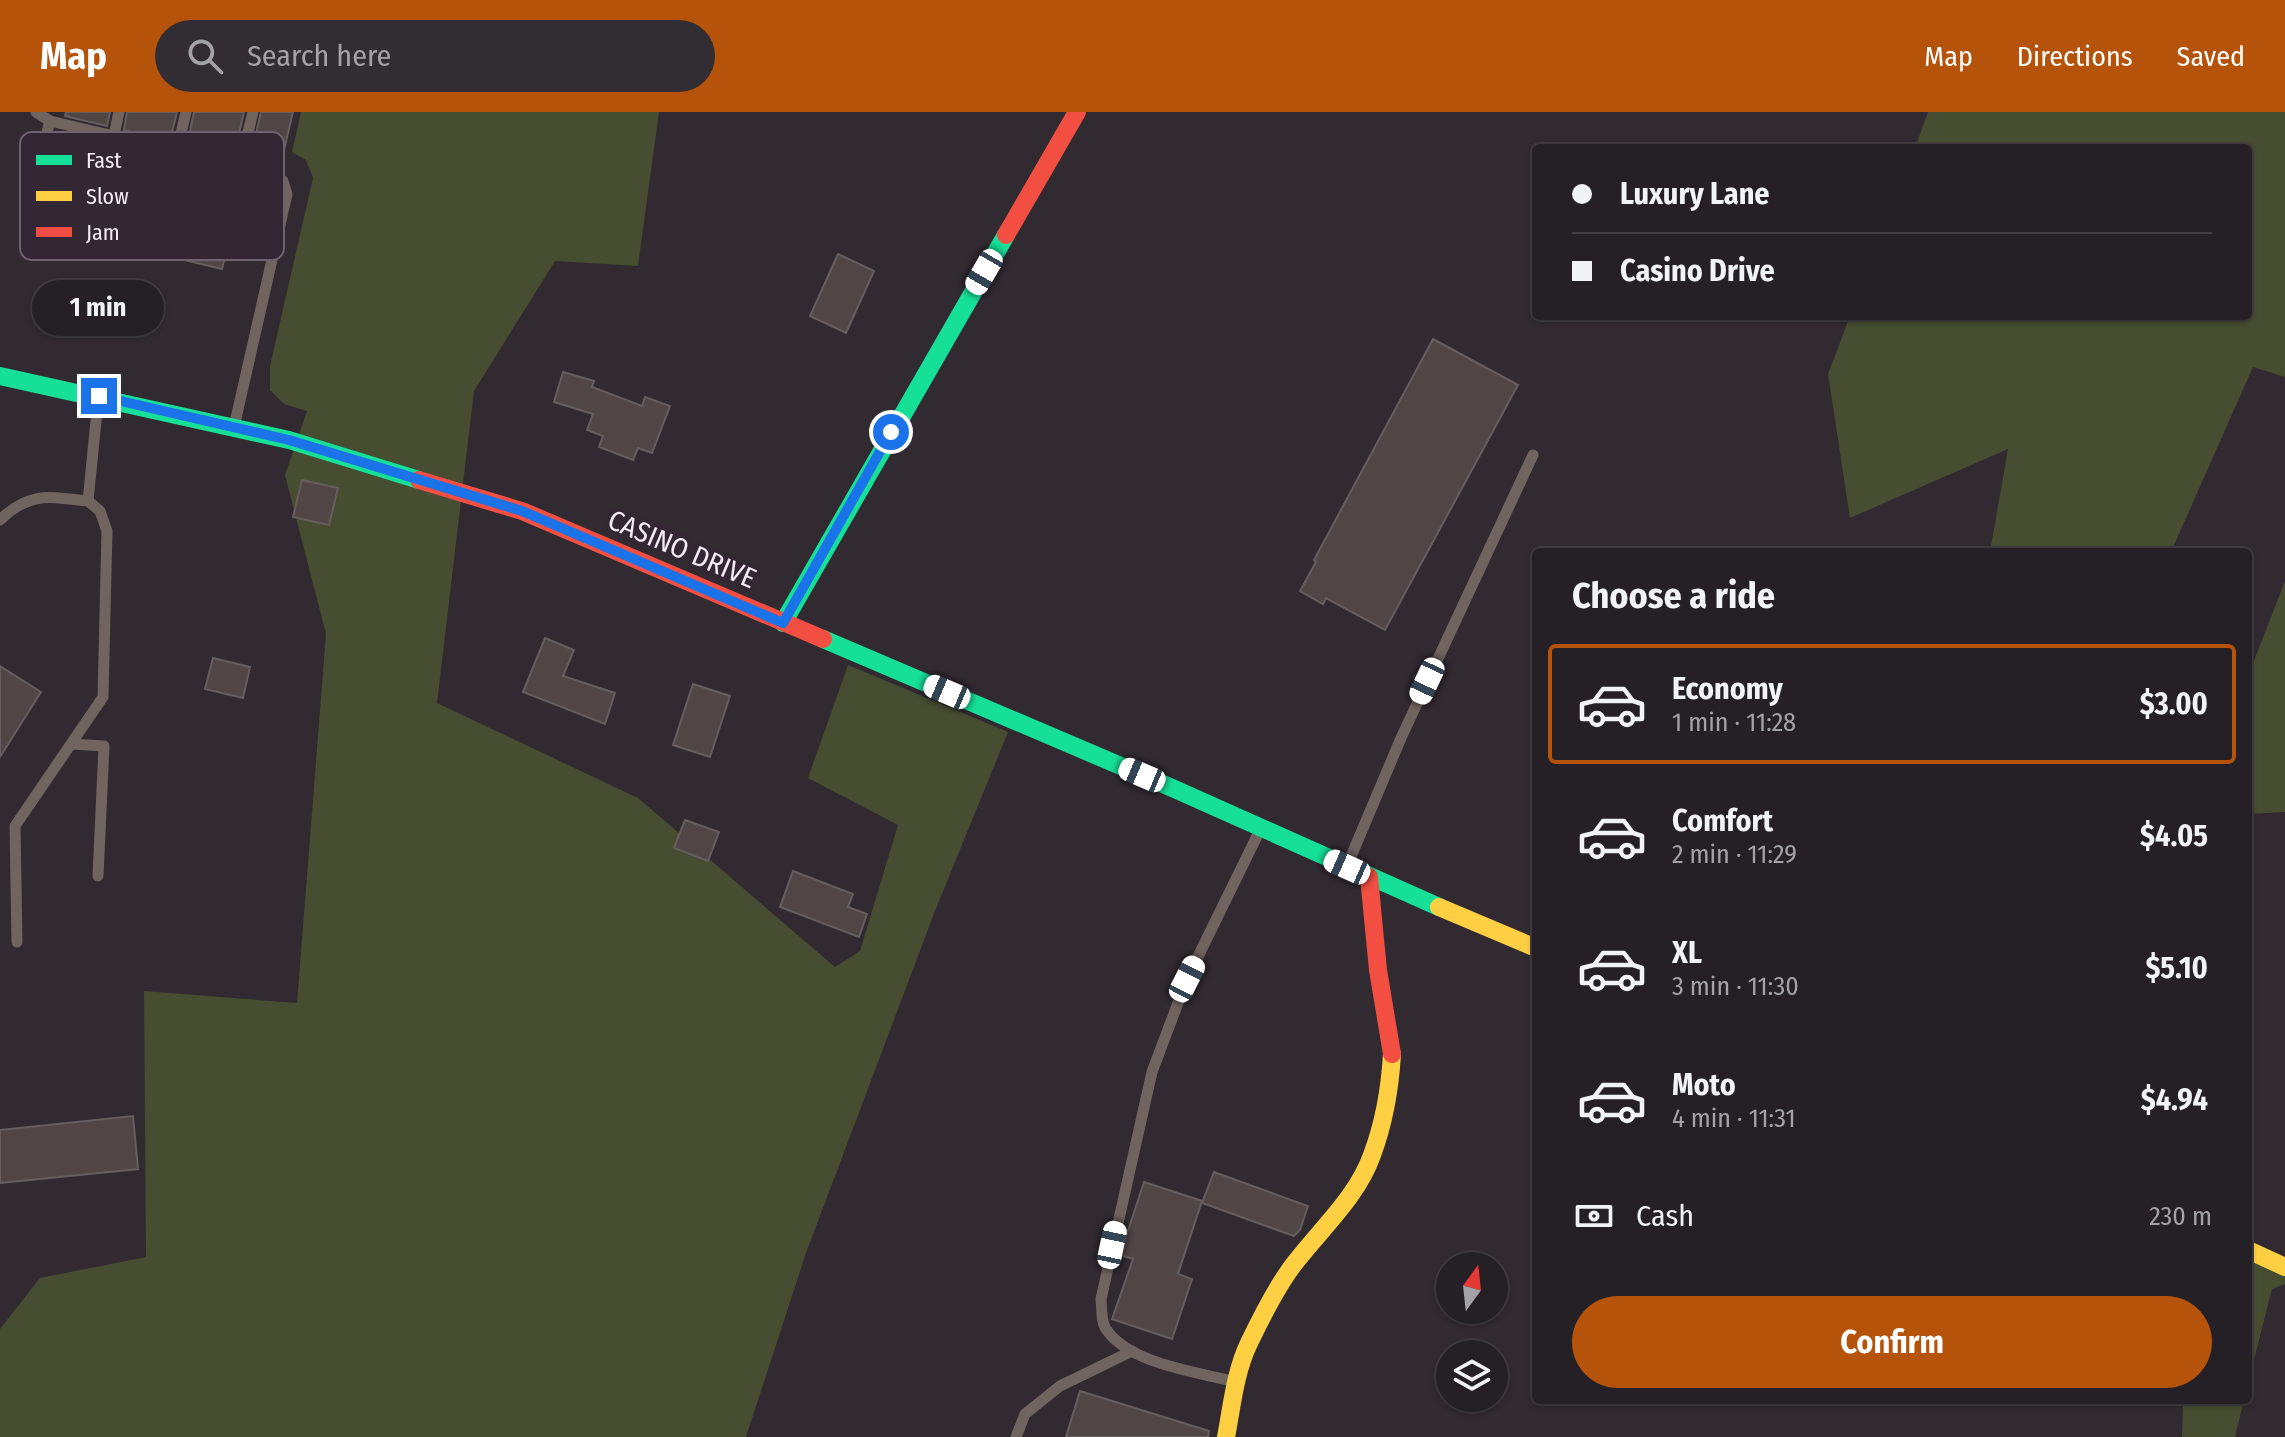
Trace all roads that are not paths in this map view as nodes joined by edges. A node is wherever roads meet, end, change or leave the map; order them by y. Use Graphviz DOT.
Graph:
graph roads {
  1 [pos="36,112"];
  2 [pos="119,112"];
  3 [pos="186,112"];
  4 [pos="253,112"];
  5 [pos="1077,112"];
  6 [pos="50,121"];
  7 [pos="47,132"];
  8 [pos="100,132"];
  9 [pos="115,132"];
  10 [pos="181,132"];
  11 [pos="248,132"];
  12 [pos="284,184"];
  13 [pos="284,207"];
  14 [pos="272,260"];
  15 [pos="0,376"];
  16 [pos="99,396"];
  17 [pos="234,427"];
  18 [pos="1533,455"];
  19 [pos="88,501"];
  20 [pos="0,520"];
  21 [pos="783,623"];
  22 [pos="71,744"];
  23 [pos="1261,828"];
  24 [pos="1347,867"];
  25 [pos="98,876"];
  26 [pos="1369,877"];
  27 [pos="17,942"];
  28 [pos="1532,946"];
  29 [pos="2252,1252"];
  30 [pos="2285,1267"];
  31 [pos="1132,1351"];
  32 [pos="1237,1382"];
  33 [pos="1016,1437"];
  34 [pos="1226,1437"];
  1 -- 6 [label="lane"];
  2 -- 9 [label="lane"];
  3 -- 10 [label="lane"];
  4 -- 11 [label="lane"];
  5 -- 21 [label="street"];
  6 -- 7 [label="lane"];
  6 -- 8 [label="lane"];
  12 -- 13 [label="lane"];
  14 -- 17 [label="lane"];
  15 -- 16 [label="street, CASINO DRIVE"];
  16 -- 17 [label="street, CASINO DRIVE"];
  16 -- 19 [label="lane"];
  17 -- 21 [label="street, CASINO DRIVE"];
  18 -- 24 [label="lane"];
  19 -- 20 [label="lane"];
  19 -- 22 [label="lane"];
  21 -- 23 [label="street, CASINO DRIVE"];
  22 -- 25 [label="lane"];
  22 -- 27 [label="lane"];
  23 -- 24 [label="street, CASINO DRIVE"];
  23 -- 31 [label="lane"];
  24 -- 26 [label="street, CASINO DRIVE"];
  26 -- 28 [label="street, CASINO DRIVE"];
  26 -- 32 [label="street"];
  29 -- 30 [label="street"];
  31 -- 32 [label="lane"];
  31 -- 33 [label="lane"];
  32 -- 34 [label="street"];
}
